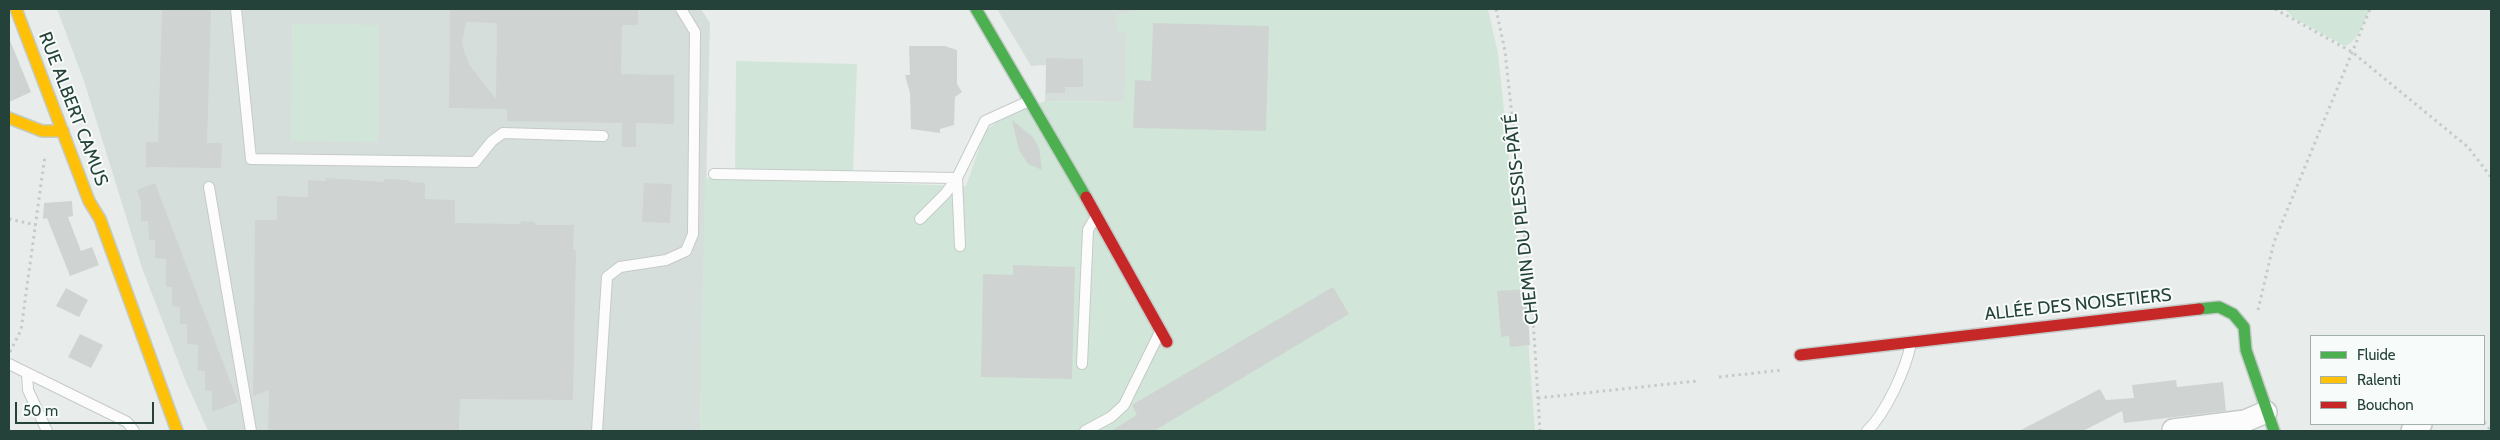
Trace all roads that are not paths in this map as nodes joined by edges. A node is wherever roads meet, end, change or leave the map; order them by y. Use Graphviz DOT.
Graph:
graph roads {
  1 [pos="16,9"];
  2 [pos="236,9"];
  3 [pos="681,9"];
  4 [pos="976,9"];
  5 [pos="1030,101"];
  6 [pos="9,118"];
  7 [pos="63,131"];
  8 [pos="603,136"];
  9 [pos="714,174"];
  10 [pos="92,176"];
  11 [pos="956,178"];
  12 [pos="209,187"];
  13 [pos="1096,214"];
  14 [pos="920,219"];
  15 [pos="100,220"];
  16 [pos="960,246"];
  17 [pos="1161,331"];
  18 [pos="1167,342"];
  19 [pos="1912,342"];
  20 [pos="1800,354"];
  21 [pos="9,364"];
  22 [pos="1082,364"];
  23 [pos="27,373"];
  24 [pos="2270,422"];
  25 [pos="2173,430"];
  26 [pos="47,431"];
  27 [pos="134,431"];
  28 [pos="177,431"];
  29 [pos="251,431"];
  30 [pos="597,431"];
  31 [pos="1085,431"];
  32 [pos="1867,431"];
  1 -- 7 [label="street, RUE ALBERT CAMUS"];
  2 -- 8 [label="lane"];
  3 -- 30 [label="lane"];
  4 -- 5 [label="street"];
  5 -- 11 [label="lane"];
  5 -- 13 [label="street"];
  6 -- 7 [label="street"];
  7 -- 15 [label="street, RUE ALBERT CAMUS"];
  9 -- 11 [label="lane"];
  10 -- 15 [label="street, RUE ALBERT CAMUS"];
  11 -- 14 [label="lane"];
  11 -- 16 [label="lane"];
  12 -- 29 [label="lane"];
  13 -- 17 [label="street"];
  13 -- 22 [label="lane"];
  15 -- 28 [label="street, RUE ALBERT CAMUS"];
  17 -- 18 [label="street"];
  17 -- 31 [label="lane"];
  19 -- 20 [label="street, ALLÉE DES NOISETIERS"];
  19 -- 24 [label="street, ALLÉE DES NOISETIERS"];
  19 -- 32 [label="lane"];
  21 -- 23 [label="lane"];
  23 -- 26 [label="lane"];
  23 -- 27 [label="lane"];
  24 -- 25 [label="street"];
}
